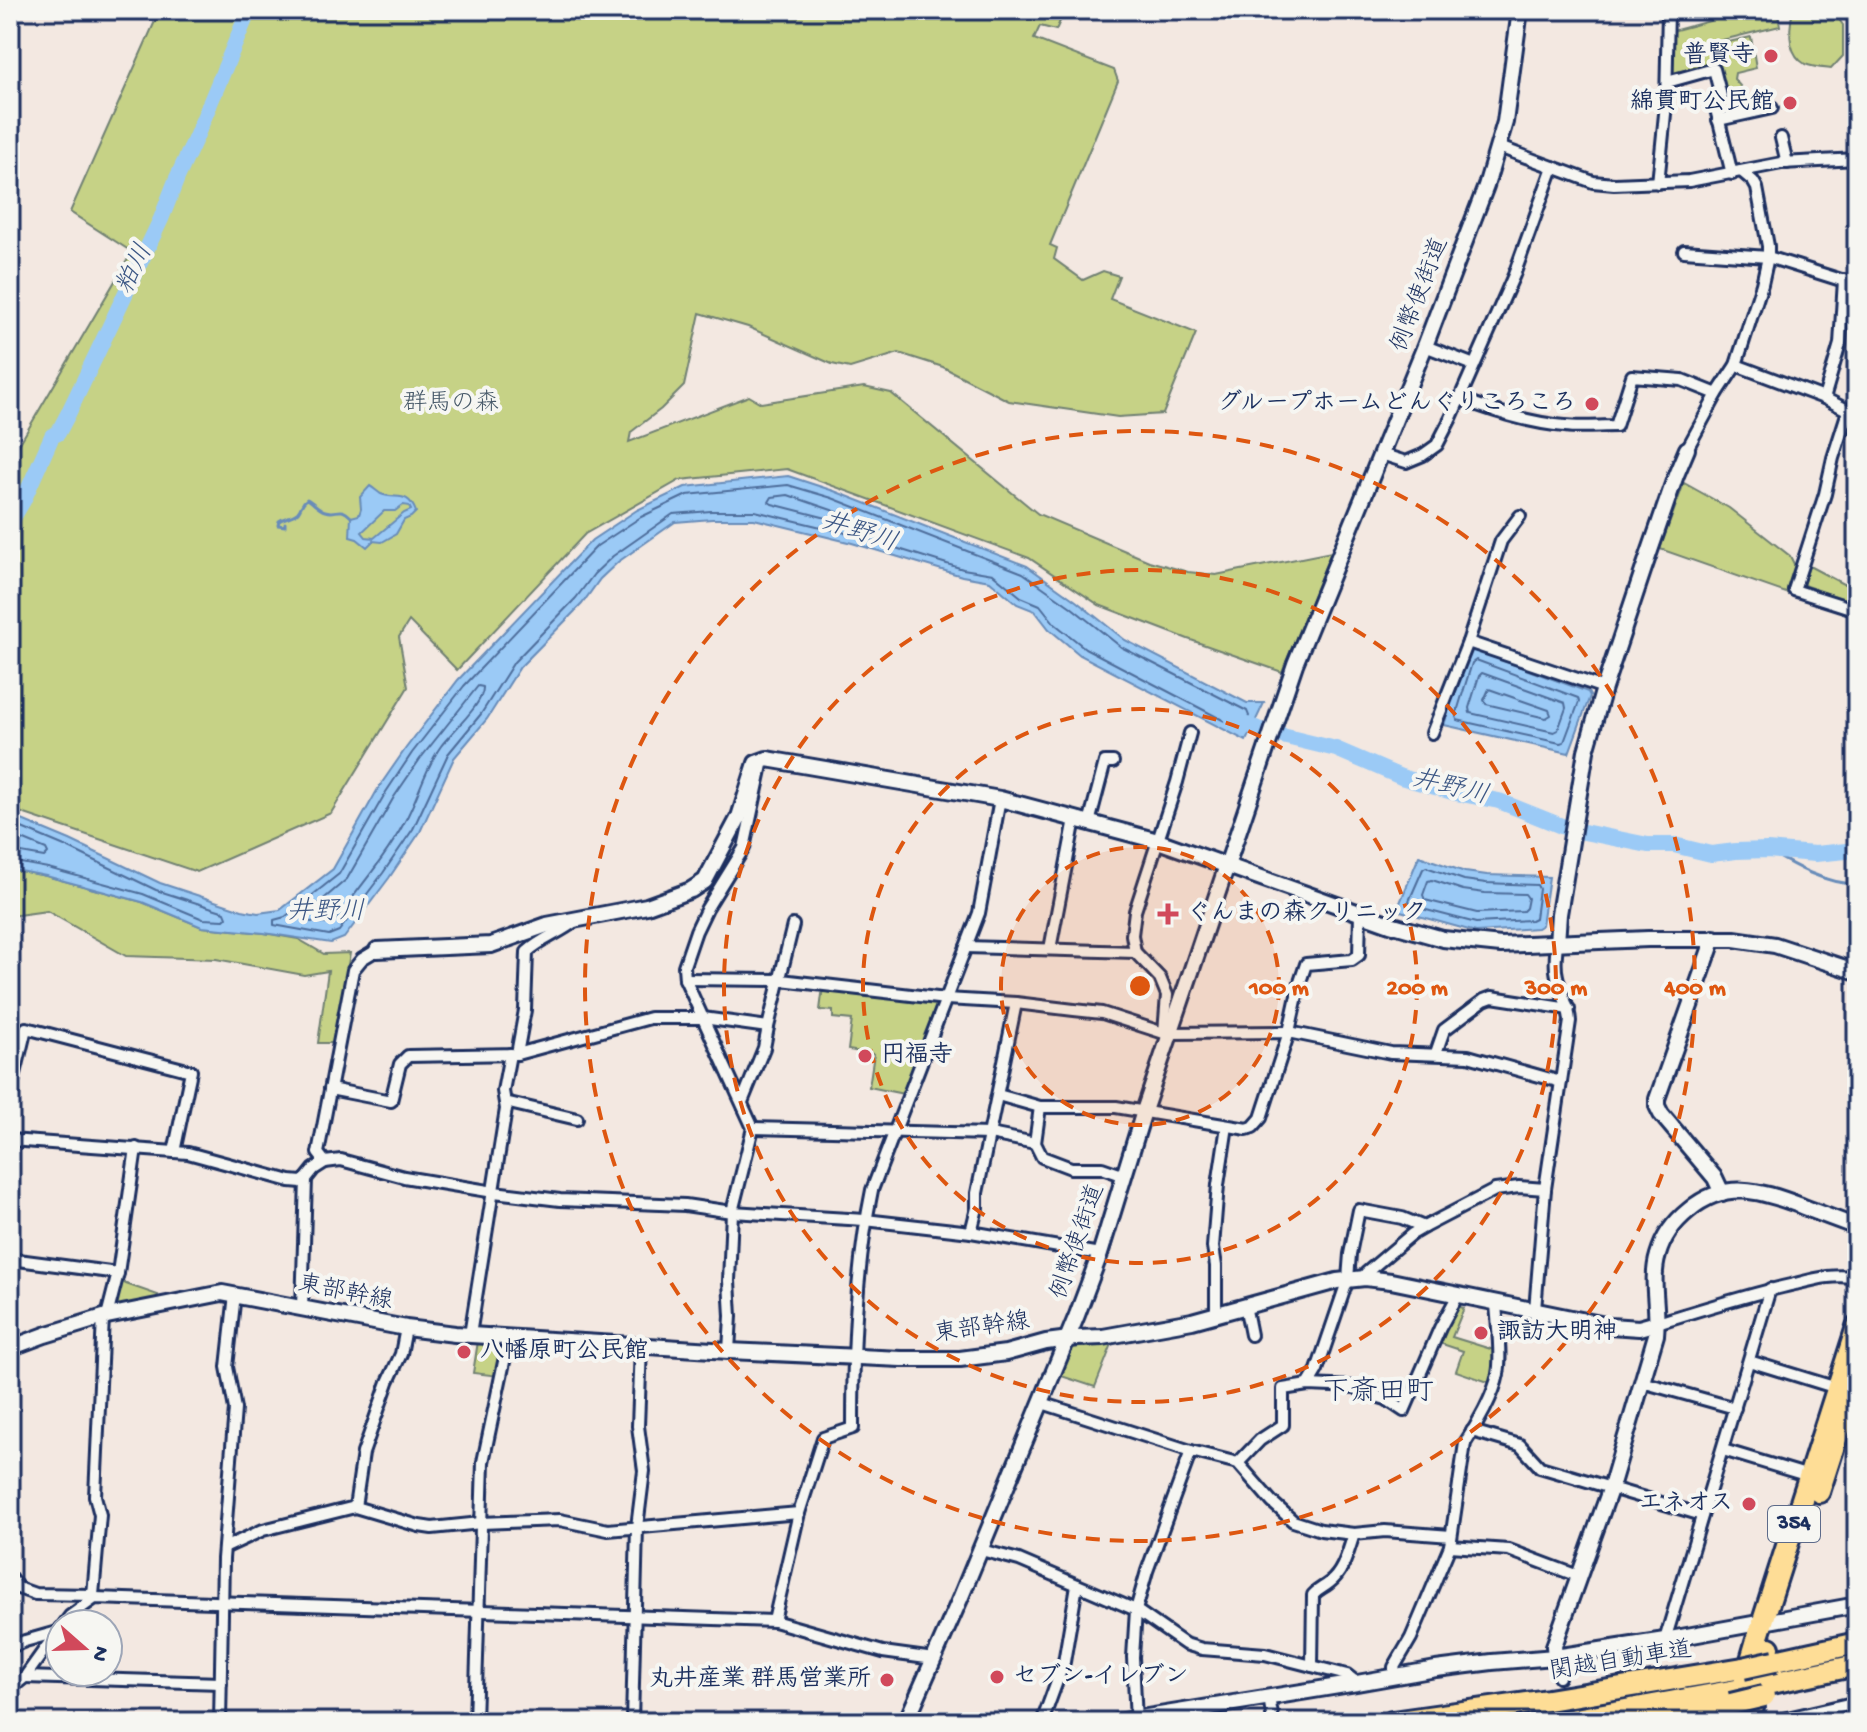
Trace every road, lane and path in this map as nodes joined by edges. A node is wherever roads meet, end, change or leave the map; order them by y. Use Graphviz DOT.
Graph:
graph roads {
  1 [pos="1520,10"];
  2 [pos="1668,10"];
  3 [pos="1667,82"];
  4 [pos="1772,108"];
  5 [pos="1718,120"];
  6 [pos="1781,138"];
  7 [pos="1499,147"];
  8 [pos="1857,159"];
  9 [pos="1787,163"];
  10 [pos="1553,167"];
  11 [pos="1736,172"];
  12 [pos="1658,183"];
  13 [pos="1684,251"];
  14 [pos="1768,257"];
  15 [pos="1844,280"];
  16 [pos="1857,285"];
  17 [pos="1425,346"];
  18 [pos="1474,365"];
  19 [pos="1736,365"];
  20 [pos="1717,394"];
  21 [pos="1824,398"];
  22 [pos="1460,399"];
  23 [pos="1852,413"];
  24 [pos="1687,449"];
  25 [pos="1381,454"];
  26 [pos="1520,516"];
  27 [pos="1857,610"];
  28 [pos="1468,642"];
  29 [pos="1604,688"];
  30 [pos="1190,733"];
  31 [pos="1432,733"];
  32 [pos="763,759"];
  33 [pos="1113,762"];
  34 [pos="1000,799"];
  35 [pos="1082,821"];
  36 [pos="1158,841"];
  37 [pos="1227,867"];
  38 [pos="1360,913"];
  39 [pos="580,918"];
  40 [pos="793,925"];
  41 [pos="1714,938"];
  42 [pos="1557,943"];
  43 [pos="966,947"];
  44 [pos="1050,949"];
  45 [pos="377,950"];
  46 [pos="1135,952"];
  47 [pos="1857,972"];
  48 [pos="685,979"];
  49 [pos="781,980"];
  50 [pos="946,999"];
  51 [pos="1016,1003"];
  52 [pos="1569,1009"];
  53 [pos="703,1018"];
  54 [pos="768,1027"];
  55 [pos="1289,1032"];
  56 [pos="1168,1034"];
  57 [pos="1436,1053"];
  58 [pos="514,1054"];
  59 [pos="1561,1082"];
  60 [pos="330,1089"];
  61 [pos="10,1095"];
  62 [pos="998,1095"];
  63 [pos="505,1102"];
  64 [pos="742,1102"];
  65 [pos="1040,1107"];
  66 [pos="1144,1111"];
  67 [pos="577,1119"];
  68 [pos="1227,1126"];
  69 [pos="753,1128"];
  70 [pos="892,1133"];
  71 [pos="990,1134"];
  72 [pos="10,1140"];
  73 [pos="1035,1143"];
  74 [pos="136,1148"];
  75 [pos="174,1152"];
  76 [pos="325,1162"];
  77 [pos="1125,1176"];
  78 [pos="306,1179"];
  79 [pos="1545,1189"];
  80 [pos="494,1192"];
  81 [pos="1722,1193"];
  82 [pos="732,1212"];
  83 [pos="865,1220"];
  84 [pos="1424,1227"];
  85 [pos="1857,1227"];
  86 [pos="971,1232"];
  87 [pos="1100,1254"];
  88 [pos="10,1259"];
  89 [pos="118,1273"];
  90 [pos="1365,1278"];
  91 [pos="1857,1278"];
  92 [pos="1348,1279"];
  93 [pos="1770,1289"];
  94 [pos="235,1294"];
  95 [pos="1458,1295"];
  96 [pos="1496,1303"];
  97 [pos="1245,1305"];
  98 [pos="302,1309"];
  99 [pos="1535,1310"];
  100 [pos="1216,1314"];
  101 [pos="105,1316"];
  102 [pos="1657,1323"];
  103 [pos="1857,1327"];
  104 [pos="406,1328"];
  105 [pos="470,1335"];
  106 [pos="1251,1335"];
  107 [pos="509,1338"];
  108 [pos="1067,1340"];
  109 [pos="641,1346"];
  110 [pos="10,1348"];
  111 [pos="729,1351"];
  112 [pos="853,1357"];
  113 [pos="1749,1361"];
  114 [pos="1857,1374"];
  115 [pos="1642,1382"];
  116 [pos="1308,1385"];
  117 [pos="1837,1388"];
  118 [pos="1042,1403"];
  119 [pos="1735,1408"];
  120 [pos="1472,1431"];
  121 [pos="1723,1450"];
  122 [pos="1191,1451"];
  123 [pos="1238,1463"];
  124 [pos="1809,1476"];
  125 [pos="1611,1487"];
  126 [pos="355,1507"];
  127 [pos="799,1513"];
  128 [pos="1702,1515"];
  129 [pos="481,1523"];
  130 [pos="637,1527"];
  131 [pos="1354,1534"];
  132 [pos="1450,1541"];
  133 [pos="224,1548"];
  134 [pos="981,1550"];
  135 [pos="1578,1576"];
  136 [pos="10,1577"];
  137 [pos="1077,1585"];
  138 [pos="94,1596"];
  139 [pos="222,1603"];
  140 [pos="1857,1605"];
  141 [pos="80,1608"];
  142 [pos="1136,1610"];
  143 [pos="479,1611"];
  144 [pos="635,1615"];
  145 [pos="774,1621"];
  146 [pos="1771,1621"];
  147 [pos="44,1634"];
  148 [pos="1665,1640"];
  149 [pos="1857,1641"];
  150 [pos="10,1647"];
  151 [pos="44,1650"];
  152 [pos="1555,1657"];
  153 [pos="934,1659"];
  154 [pos="1857,1665"];
  155 [pos="1312,1666"];
  156 [pos="1394,1676"];
  157 [pos="25,1677"];
  158 [pos="1559,1677"];
  159 [pos="221,1683"];
  160 [pos="1357,1683"];
  161 [pos="10,1689"];
  162 [pos="1269,1697"];
  163 [pos="1857,1702"];
  164 [pos="1733,1705"];
  165 [pos="1136,1721"];
  166 [pos="1273,1721"];
  167 [pos="220,1722"];
  168 [pos="475,1722"];
  169 [pos="632,1722"];
  170 [pos="906,1722"];
  171 [pos="1042,1722"];
  172 [pos="1116,1722"];
  173 [pos="1392,1722"];
  174 [pos="1559,1722"];
  175 [pos="1652,1722"];
  176 [pos="1749,1722"];
  177 [pos="1770,1722"];
  1 -- 7 [label="street, 例幣使街道"];
  2 -- 3 [label="street"];
  3 -- 5 [label="street"];
  3 -- 12 [label="street"];
  4 -- 5 [label="street"];
  5 -- 11 [label="street"];
  6 -- 9 [label="street"];
  7 -- 10 [label="street"];
  7 -- 17 [label="street, 例幣使街道"];
  8 -- 9 [label="street"];
  9 -- 11 [label="street"];
  10 -- 12 [label="street"];
  10 -- 18 [label="street"];
  11 -- 12 [label="street"];
  11 -- 14 [label="street"];
  13 -- 14 [label="street"];
  14 -- 15 [label="street"];
  14 -- 19 [label="street"];
  15 -- 16 [label="street"];
  15 -- 21 [label="street"];
  17 -- 18 [label="street"];
  17 -- 25 [label="street, 例幣使街道"];
  18 -- 22 [label="street"];
  19 -- 20 [label="street"];
  19 -- 21 [label="street"];
  20 -- 22 [label="street"];
  20 -- 24 [label="street"];
  21 -- 23 [label="street"];
  22 -- 25 [label="street"];
  23 -- 27 [label="street"];
  24 -- 29 [label="street"];
  25 -- 37 [label="street, 例幣使街道"];
  26 -- 28 [label="street"];
  28 -- 29 [label="street"];
  28 -- 31 [label="street"];
  29 -- 42 [label="street"];
  30 -- 36 [label="street"];
  32 -- 34 [label="street"];
  32 -- 39 [label="street"];
  32 -- 48 [label="street"];
  33 -- 35 [label="street"];
  34 -- 35 [label="street"];
  34 -- 43 [label="street"];
  35 -- 36 [label="street"];
  35 -- 44 [label="street"];
  36 -- 37 [label="street"];
  36 -- 46 [label="street"];
  37 -- 38 [label="street"];
  37 -- 56 [label="street, 例幣使街道"];
  38 -- 42 [label="street"];
  38 -- 55 [label="street"];
  39 -- 45 [label="street"];
  39 -- 58 [label="street"];
  40 -- 49 [label="street"];
  41 -- 42 [label="street"];
  41 -- 47 [label="street"];
  41 -- 81 [label="street"];
  42 -- 52 [label="street"];
  43 -- 44 [label="street"];
  43 -- 50 [label="street"];
  44 -- 46 [label="street"];
  45 -- 60 [label="street"];
  46 -- 56 [label="street"];
  48 -- 49 [label="street"];
  48 -- 53 [label="street"];
  49 -- 50 [label="street"];
  49 -- 54 [label="street"];
  50 -- 51 [label="street"];
  50 -- 70 [label="street"];
  51 -- 56 [label="street"];
  51 -- 62 [label="street"];
  52 -- 57 [label="street"];
  52 -- 59 [label="street"];
  53 -- 54 [label="street"];
  53 -- 58 [label="street"];
  53 -- 64 [label="street"];
  54 -- 64 [label="street"];
  55 -- 56 [label="street"];
  55 -- 57 [label="street"];
  55 -- 68 [label="street"];
  56 -- 66 [label="street, 例幣使街道"];
  57 -- 59 [label="street"];
  58 -- 60 [label="street"];
  58 -- 63 [label="street"];
  59 -- 79 [label="street"];
  60 -- 76 [label="street"];
  61 -- 75 [label="street"];
  62 -- 65 [label="street"];
  62 -- 71 [label="street"];
  63 -- 67 [label="street"];
  63 -- 80 [label="street"];
  64 -- 69 [label="street"];
  65 -- 66 [label="street"];
  65 -- 73 [label="street"];
  66 -- 68 [label="street"];
  66 -- 77 [label="street, 例幣使街道"];
  68 -- 100 [label="street"];
  69 -- 70 [label="street"];
  69 -- 82 [label="street"];
  70 -- 71 [label="street"];
  70 -- 83 [label="street"];
  71 -- 73 [label="street"];
  71 -- 86 [label="street"];
  72 -- 74 [label="street"];
  73 -- 77 [label="street"];
  74 -- 75 [label="street"];
  74 -- 89 [label="street"];
  75 -- 78 [label="street"];
  76 -- 78 [label="street"];
  76 -- 80 [label="street"];
  77 -- 87 [label="street, 例幣使街道"];
  78 -- 98 [label="street"];
  79 -- 84 [label="street"];
  79 -- 99 [label="street"];
  80 -- 82 [label="street"];
  80 -- 105 [label="street"];
  81 -- 85 [label="street"];
  81 -- 102 [label="street"];
  82 -- 83 [label="street"];
  82 -- 111 [label="street"];
  83 -- 86 [label="street"];
  83 -- 112 [label="street"];
  84 -- 90 [label="street"];
  84 -- 92 [label="street"];
  86 -- 87 [label="street"];
  87 -- 108 [label="street, 例幣使街道"];
  88 -- 89 [label="street"];
  89 -- 101 [label="street"];
  90 -- 92 [label="street, 東部幹線"];
  90 -- 95 [label="street, 東部幹線"];
  91 -- 93 [label="street"];
  92 -- 97 [label="street, 東部幹線"];
  92 -- 116 [label="street"];
  93 -- 102 [label="street"];
  93 -- 113 [label="street"];
  94 -- 98 [label="street, 東部幹線"];
  94 -- 101 [label="street, 東部幹線"];
  94 -- 133 [label="street"];
  95 -- 96 [label="street, 東部幹線"];
  95 -- 116 [label="street"];
  96 -- 99 [label="street, 東部幹線"];
  96 -- 120 [label="street"];
  97 -- 100 [label="street, 東部幹線"];
  97 -- 106 [label="street"];
  98 -- 104 [label="street, 東部幹線"];
  99 -- 102 [label="street, 東部幹線"];
  100 -- 108 [label="street, 東部幹線"];
  101 -- 110 [label="street, 東部幹線"];
  101 -- 138 [label="street"];
  102 -- 115 [label="street"];
  103 -- 117 [label="highway, 354"];
  104 -- 105 [label="street, 東部幹線"];
  104 -- 126 [label="street"];
  105 -- 107 [label="street, 東部幹線"];
  107 -- 109 [label="street, 東部幹線"];
  107 -- 129 [label="street"];
  108 -- 112 [label="street, 東部幹線"];
  108 -- 118 [label="street, 例幣使街道"];
  109 -- 111 [label="street, 東部幹線"];
  109 -- 130 [label="street"];
  111 -- 112 [label="street, 東部幹線"];
  112 -- 127 [label="street"];
  113 -- 117 [label="street"];
  113 -- 119 [label="street"];
  114 -- 146 [label="highway, 354"];
  115 -- 119 [label="street"];
  115 -- 125 [label="street"];
  116 -- 123 [label="street"];
  117 -- 124 [label="highway, 354"];
  118 -- 122 [label="street"];
  118 -- 134 [label="street, 例幣使街道"];
  119 -- 121 [label="street"];
  120 -- 125 [label="street"];
  120 -- 132 [label="street"];
  121 -- 124 [label="street"];
  121 -- 128 [label="street"];
  122 -- 123 [label="street"];
  122 -- 142 [label="street"];
  123 -- 131 [label="street"];
  124 -- 146 [label="highway, 354"];
  125 -- 128 [label="street"];
  125 -- 135 [label="street"];
  126 -- 129 [label="street"];
  126 -- 133 [label="street"];
  127 -- 130 [label="street"];
  127 -- 145 [label="street"];
  128 -- 148 [label="street"];
  129 -- 130 [label="street"];
  129 -- 143 [label="street"];
  130 -- 144 [label="street"];
  131 -- 132 [label="street"];
  131 -- 155 [label="street"];
  132 -- 135 [label="street"];
  132 -- 156 [label="street"];
  133 -- 139 [label="street"];
  134 -- 137 [label="street"];
  134 -- 153 [label="street, 例幣使街道"];
  135 -- 152 [label="street"];
  136 -- 138 [label="street"];
  137 -- 142 [label="street"];
  137 -- 171 [label="street"];
  138 -- 139 [label="street"];
  138 -- 141 [label="street"];
  139 -- 143 [label="street"];
  139 -- 159 [label="street"];
  140 -- 146 [label="street"];
  142 -- 155 [label="street"];
  142 -- 165 [label="street"];
  143 -- 144 [label="street"];
  143 -- 168 [label="street"];
  144 -- 145 [label="street"];
  144 -- 169 [label="street"];
  145 -- 153 [label="street"];
  146 -- 148 [label="street"];
  146 -- 164 [label="highway, 354"];
  146 -- 176 [label="highway, 354"];
  147 -- 150 [label="street"];
  148 -- 152 [label="street"];
  149 -- 173 [label="highway, 関越自動車道, bridge"];
  151 -- 157 [label="street"];
  152 -- 156 [label="street"];
  152 -- 158 [label="street"];
  153 -- 170 [label="street, 例幣使街道"];
  154 -- 164 [label="highway, 関越自動車道"];
  155 -- 160 [label="street"];
  156 -- 160 [label="street"];
  157 -- 159 [label="street"];
  157 -- 161 [label="street"];
  159 -- 167 [label="street"];
  160 -- 162 [label="street"];
  162 -- 165 [label="street"];
  162 -- 166 [label="street"];
  163 -- 177 [label="street"];
  164 -- 174 [label="highway, 関越自動車道"];
  164 -- 175 [label="highway"];
  165 -- 172 [label="street"];
}
